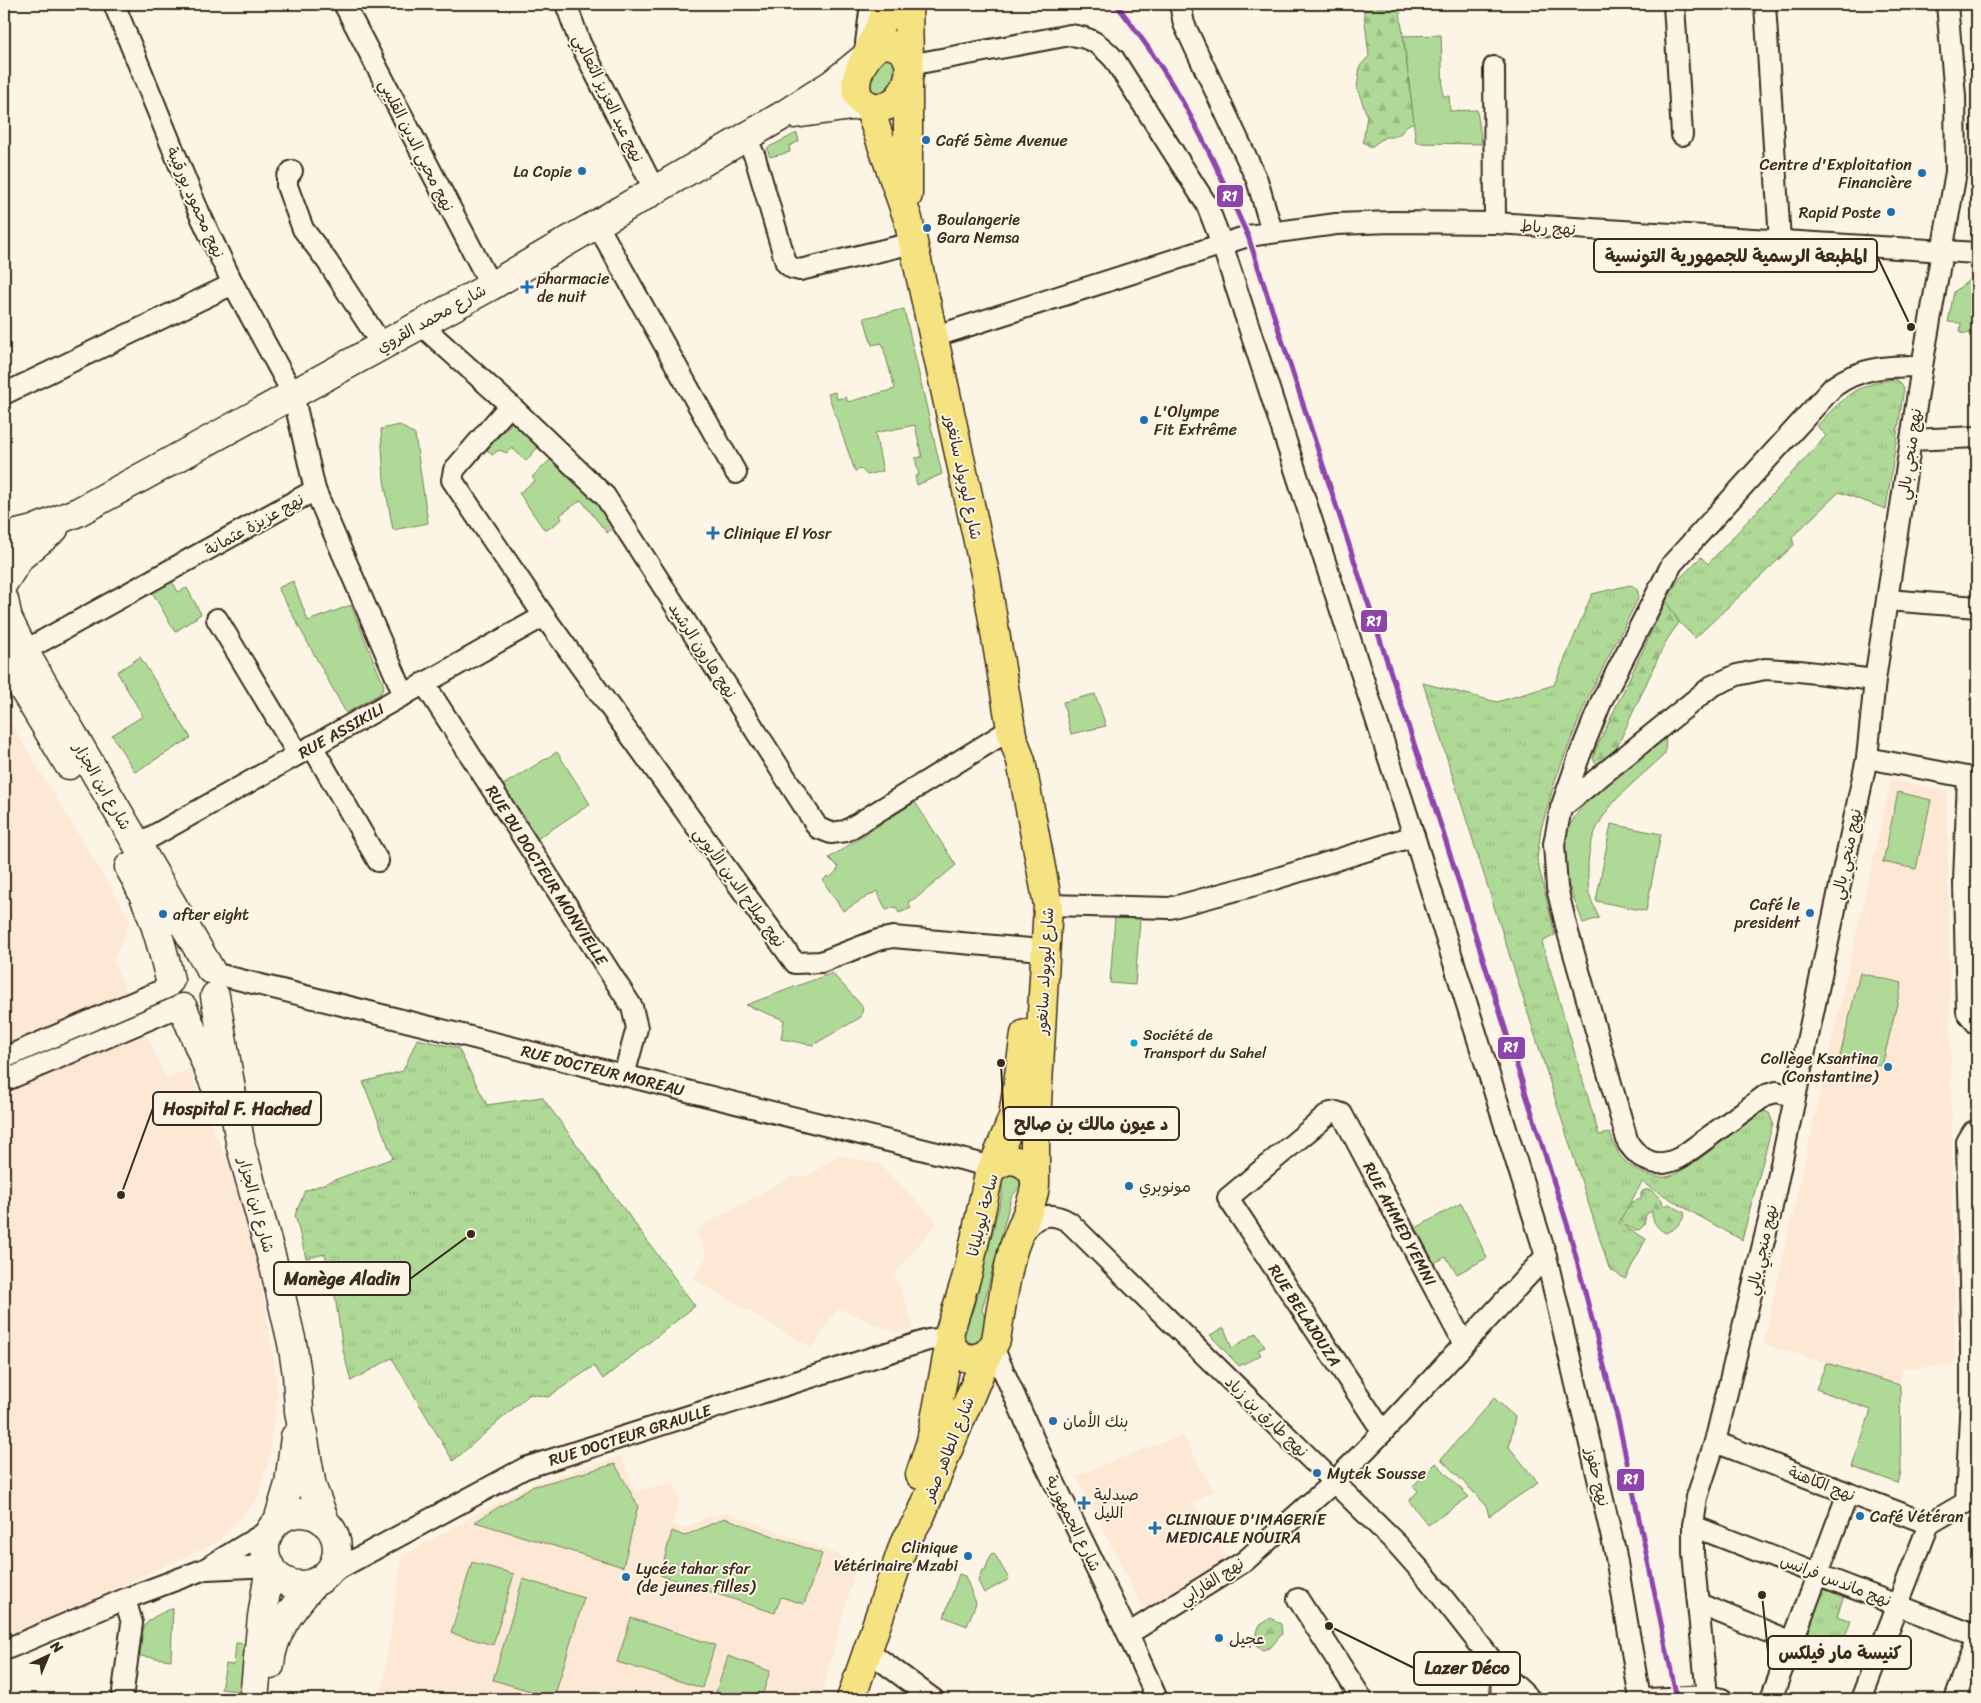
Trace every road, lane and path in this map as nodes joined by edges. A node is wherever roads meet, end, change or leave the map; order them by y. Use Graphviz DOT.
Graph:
graph roads {
  1 [pos="114,4"];
  2 [pos="344,4"];
  3 [pos="566,4"];
  4 [pos="871,4"];
  5 [pos="890,4"];
  6 [pos="908,4"];
  7 [pos="1180,4"];
  8 [pos="1674,4"];
  9 [pos="1765,4"];
  10 [pos="1947,4"];
  11 [pos="865,57"];
  12 [pos="1494,67"];
  13 [pos="909,69"];
  14 [pos="867,105"];
  15 [pos="780,117"];
  16 [pos="1682,135"];
  17 [pos="746,137"];
  18 [pos="292,171"];
  19 [pos="655,191"];
  20 [pos="1495,223"];
  21 [pos="597,224"];
  22 [pos="910,231"];
  23 [pos="1272,232"];
  24 [pos="1780,241"];
  25 [pos="1222,244"];
  26 [pos="1943,250"];
  27 [pos="1977,253"];
  28 [pos="233,284"];
  29 [pos="491,286"];
  30 [pos="420,324"];
  31 [pos="933,337"];
  32 [pos="382,345"];
  33 [pos="1922,366"];
  34 [pos="4,394"];
  35 [pos="293,394"];
  36 [pos="510,406"];
  37 [pos="1977,437"];
  38 [pos="1911,440"];
  39 [pos="736,473"];
  40 [pos="315,490"];
  41 [pos="78,512"];
  42 [pos="4,537"];
  43 [pos="4,566"];
  44 [pos="4,583"];
  45 [pos="4,600"];
  46 [pos="1887,600"];
  47 [pos="1977,607"];
  48 [pos="544,616"];
  49 [pos="218,619"];
  50 [pos="14,654"];
  51 [pos="1875,680"];
  52 [pos="424,683"];
  53 [pos="404,694"];
  54 [pos="1011,732"];
  55 [pos="305,750"];
  56 [pos="1867,758"];
  57 [pos="1973,778"];
  58 [pos="1561,808"];
  59 [pos="1414,836"];
  60 [pos="137,844"];
  61 [pos="378,861"];
  62 [pos="1048,905"];
  63 [pos="1030,949"];
  64 [pos="212,979"];
  65 [pos="175,995"];
  66 [pos="1977,1024"];
  67 [pos="4,1058"];
  68 [pos="624,1075"];
  69 [pos="4,1081"];
  70 [pos="1795,1096"];
  71 [pos="1977,1131"];
  72 [pos="241,1147"];
  73 [pos="993,1167"];
  74 [pos="1035,1181"];
  75 [pos="1228,1198"];
  76 [pos="1014,1247"];
  77 [pos="1546,1256"];
  78 [pos="950,1342"];
  79 [pos="1464,1344"];
  80 [pos="991,1350"];
  81 [pos="1974,1398"];
  82 [pos="299,1410"];
  83 [pos="1383,1432"];
  84 [pos="1715,1442"];
  85 [pos="1334,1482"];
  86 [pos="1848,1493"];
  87 [pos="1972,1499"];
  88 [pos="324,1521"];
  89 [pos="1929,1524"];
  90 [pos="275,1525"];
  91 [pos="1693,1526"];
  92 [pos="904,1544"];
  93 [pos="270,1566"];
  94 [pos="205,1569"];
  95 [pos="1818,1573"];
  96 [pos="321,1579"];
  97 [pos="125,1599"];
  98 [pos="1298,1599"];
  99 [pos="1699,1604"];
  100 [pos="1898,1604"];
  101 [pos="1128,1634"];
  102 [pos="1977,1637"];
  103 [pos="1793,1642"];
  104 [pos="4,1650"];
  105 [pos="867,1650"];
  106 [pos="1502,1673"];
  107 [pos="1715,1698"];
  108 [pos="122,1699"];
  109 [pos="254,1699"];
  110 [pos="269,1699"];
  111 [pos="850,1699"];
  112 [pos="933,1699"];
  113 [pos="1157,1699"];
  114 [pos="1362,1699"];
  115 [pos="1501,1699"];
  116 [pos="1530,1699"];
  117 [pos="1640,1699"];
  118 [pos="1648,1699"];
  119 [pos="1771,1699"];
  120 [pos="1861,1699"];
  121 [pos="1955,1699"];
  1 -- 28 [label="street, نهج محمود بورقيبة"];
  2 -- 29 [label="street, نهج محيي الدين القليبي"];
  3 -- 19 [label="street, نهج عبد العزيز الثعالبي"];
  4 -- 11 [label="street"];
  5 -- 11 [label="main road, شارع ليوبولد سانغور"];
  6 -- 13 [label="main road, شارع ليوبولد سانغور"];
  7 -- 23 [label="street"];
  8 -- 16 [label="street"];
  9 -- 24 [label="street"];
  10 -- 26 [label="street, نهج منجي بالي"];
  11 -- 13 [label="main road"];
  11 -- 14 [label="main road, شارع ليوبولد سانغور"];
  11 -- 15 [label="main road, شارع محمد القروي"];
  12 -- 20 [label="street"];
  13 -- 14 [label="main road"];
  13 -- 22 [label="main road, شارع ليوبولد سانغور"];
  13 -- 25 [label="street, نهج حفوز"];
  14 -- 15 [label="main road, شارع محمد القروي"];
  14 -- 22 [label="main road, شارع ليوبولد سانغور"];
  15 -- 17 [label="main road, شارع محمد القروي"];
  17 -- 19 [label="main road, شارع محمد القروي"];
  17 -- 22 [label="street"];
  18 -- 32 [label="street"];
  19 -- 21 [label="main road, شارع محمد القروي"];
  20 -- 23 [label="street, نهج رباط"];
  20 -- 24 [label="street, نهج رباط"];
  21 -- 29 [label="main road, شارع محمد القروي"];
  21 -- 39 [label="street"];
  22 -- 31 [label="main road, شارع ليوبولد سانغور"];
  23 -- 25 [label="street, نهج رباط"];
  24 -- 26 [label="street, نهج رباط"];
  25 -- 31 [label="street, نهج رباط"];
  25 -- 59 [label="street, نهج حفوز"];
  26 -- 27 [label="street, نهج رباط"];
  26 -- 33 [label="street, نهج منجي بالي"];
  28 -- 34 [label="street"];
  28 -- 35 [label="street, نهج محمود بورقيبة"];
  29 -- 30 [label="main road, شارع محمد القروي"];
  30 -- 32 [label="main road, شارع محمد القروي"];
  30 -- 36 [label="street, نهج هارون الرشيد"];
  31 -- 54 [label="main road, شارع ليوبولد سانغور"];
  32 -- 35 [label="main road, شارع محمد القروي"];
  33 -- 38 [label="street, نهج منجي بالي"];
  33 -- 58 [label="street"];
  35 -- 40 [label="street, نهج محمود بورقيبة"];
  35 -- 41 [label="main road, شارع محمد القروي"];
  36 -- 48 [label="street"];
  36 -- 54 [label="street, نهج هارون الرشيد"];
  37 -- 38 [label="street"];
  38 -- 46 [label="street, نهج منجي بالي"];
  40 -- 50 [label="street, نهج عزيزة عثمانة"];
  40 -- 53 [label="street, نهج عزيزة عثمانة"];
  41 -- 42 [label="main road, شارع محمد القروي"];
  41 -- 44 [label="main road, شارع محمد القروي"];
  43 -- 44 [label="main road, شارع محمد القروي"];
  45 -- 50 [label="main road, شارع ابن الجزار"];
  46 -- 47 [label="street"];
  46 -- 51 [label="street, نهج منجي بالي"];
  48 -- 52 [label="street, RUE ASSIKILI"];
  48 -- 63 [label="street, نهج صلاح الدين الأيوبي"];
  49 -- 55 [label="street"];
  50 -- 60 [label="main road, شارع ابن الجزار"];
  50 -- 65 [label="main road, شارع ابن الجزار"];
  51 -- 56 [label="street, نهج منجي بالي"];
  51 -- 58 [label="street"];
  52 -- 53 [label="street, RUE ASSIKILI"];
  52 -- 68 [label="street, RUE DU DOCTEUR MONVIELLE"];
  53 -- 55 [label="street, RUE ASSIKILI"];
  54 -- 62 [label="main road, شارع ليوبولد سانغور"];
  54 -- 63 [label="main road, شارع ليوبولد سانغور"];
  55 -- 60 [label="street, RUE ASSIKILI"];
  55 -- 61 [label="street"];
  56 -- 57 [label="street"];
  56 -- 70 [label="street, نهج منجي بالي"];
  57 -- 66 [label="street"];
  58 -- 70 [label="street"];
  59 -- 62 [label="street"];
  59 -- 77 [label="street, نهج حفوز"];
  60 -- 64 [label="main road, شارع ابن الجزار"];
  62 -- 74 [label="main road, شارع ليوبولد سانغور"];
  63 -- 73 [label="main road, شارع ليوبولد سانغور"];
  64 -- 65 [label="main road"];
  64 -- 65 [label="main road"];
  64 -- 68 [label="street, RUE DOCTEUR MOREAU"];
  64 -- 72 [label="main road, شارع ابن الجزار"];
  65 -- 67 [label="street"];
  65 -- 69 [label="street"];
  65 -- 72 [label="main road, شارع ابن الجزار"];
  68 -- 73 [label="street, RUE DOCTEUR MOREAU"];
  70 -- 84 [label="street, نهج منجي بالي"];
  71 -- 81 [label="street"];
  72 -- 82 [label="main road, شارع ابن الجزار"];
  73 -- 74 [label="main road, ساحة ليوبليانا"];
  73 -- 78 [label="main road, ساحة ليوبليانا"];
  74 -- 76 [label="main road"];
  75 -- 79 [label="street, RUE AHMED YEMNI"];
  75 -- 83 [label="street, RUE BELAJOUZA"];
  76 -- 80 [label="main road"];
  76 -- 85 [label="street, نهج طارق بن زياد"];
  77 -- 79 [label="street, نهج الفارابي"];
  77 -- 117 [label="street, نهج حفوز"];
  78 -- 80 [label="main road"];
  78 -- 92 [label="main road, شارع الطاهر صفر"];
  78 -- 96 [label="street, RUE DOCTEUR GRAULLE"];
  79 -- 83 [label="street, نهج الفارابي"];
  80 -- 92 [label="main road, شارع الطاهر صفر"];
  80 -- 101 [label="street, شارع الجمهورية"];
  81 -- 87 [label="street"];
  82 -- 88 [label="main road, شارع ابن الجزار"];
  82 -- 90 [label="main road, شارع ابن الجزار"];
  83 -- 85 [label="street, نهج الفارابي"];
  84 -- 86 [label="street, نهج الكاهنة"];
  84 -- 91 [label="street, نهج منجي بالي"];
  85 -- 101 [label="street, نهج الفارابي"];
  85 -- 106 [label="street, نهج طارق بن زياد"];
  86 -- 89 [label="street, نهج الكاهنة"];
  86 -- 95 [label="street"];
  87 -- 89 [label="street"];
  88 -- 90 [label="main road"];
  88 -- 96 [label="main road"];
  89 -- 100 [label="street"];
  90 -- 93 [label="main road"];
  90 -- 94 [label="street"];
  91 -- 95 [label="street, نهج ماندس فرانس"];
  91 -- 99 [label="street, نهج منجي بالي"];
  92 -- 105 [label="main road, شارع الطاهر صفر"];
  93 -- 94 [label="street"];
  93 -- 96 [label="main road"];
  93 -- 109 [label="main road"];
  94 -- 97 [label="street"];
  95 -- 100 [label="street, نهج ماندس فرانس"];
  95 -- 103 [label="street"];
  96 -- 110 [label="main road"];
  97 -- 104 [label="street"];
  97 -- 108 [label="street"];
  98 -- 114 [label="street"];
  99 -- 103 [label="street"];
  99 -- 107 [label="street, نهج منجي بالي"];
  100 -- 102 [label="street, نهج ماندس فرانس"];
  100 -- 120 [label="street"];
  101 -- 113 [label="street, شارع الجمهورية"];
  102 -- 121 [label="street"];
  103 -- 119 [label="street"];
  105 -- 111 [label="main road, شارع الطاهر صفر"];
  105 -- 112 [label="street"];
  106 -- 115 [label="street"];
  106 -- 116 [label="street, نهج طارق بن زياد"];
  107 -- 118 [label="street"];
}
